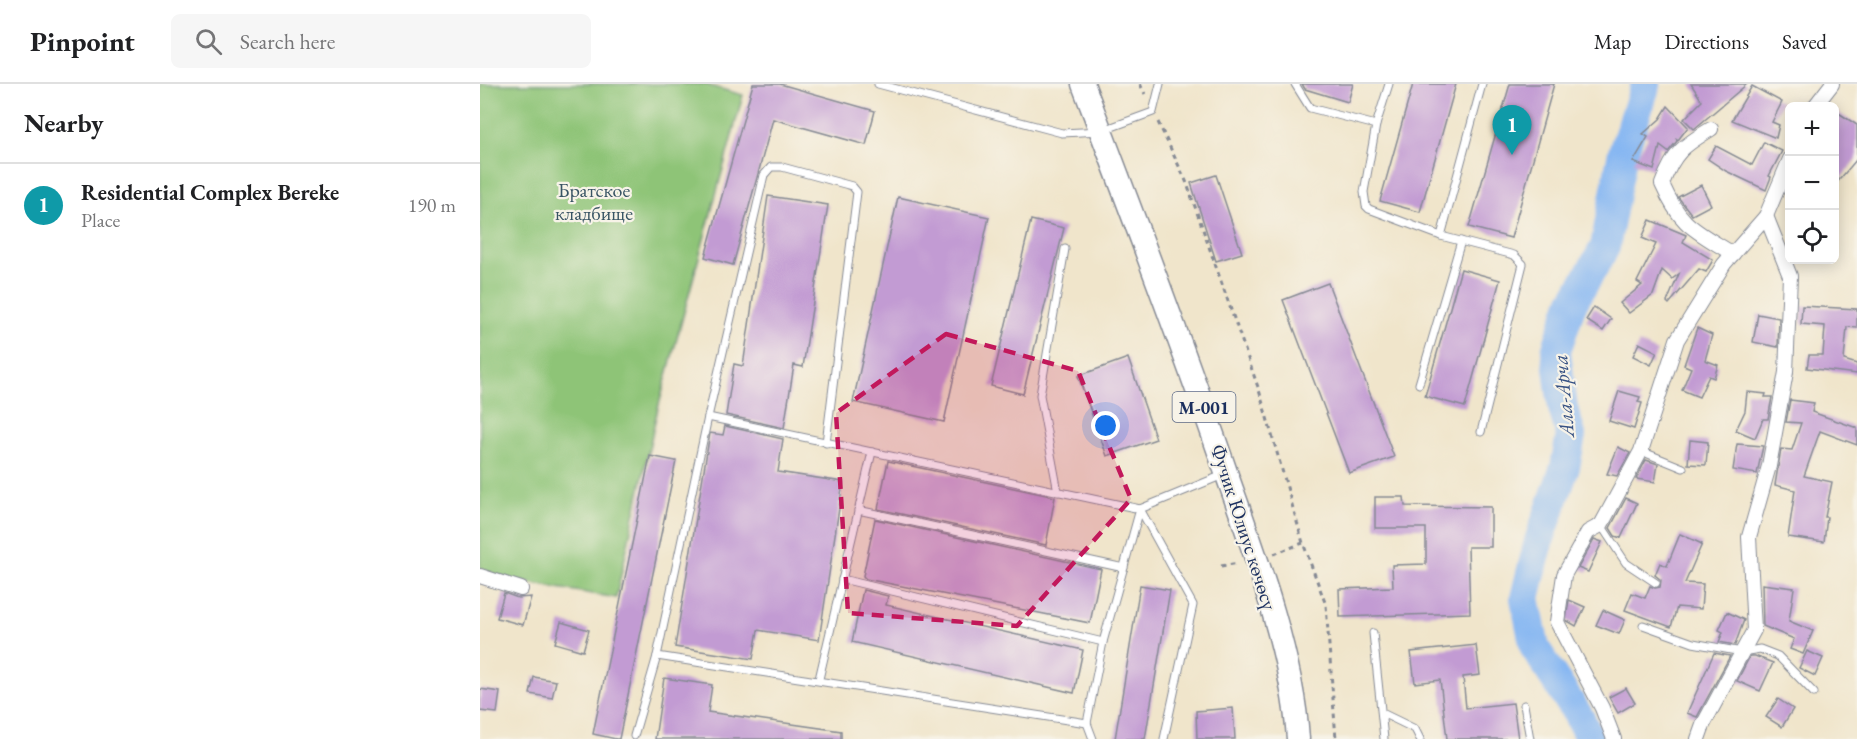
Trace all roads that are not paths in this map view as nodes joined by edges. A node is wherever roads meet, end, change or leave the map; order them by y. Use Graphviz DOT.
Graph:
graph roads {
  1 [pos="878,84"];
  2 [pos="1083,84"];
  3 [pos="1160,84"];
  4 [pos="1295,84"];
  5 [pos="1389,84"];
  6 [pos="1482,84"];
  7 [pos="1832,84"];
  8 [pos="1818,102"];
  9 [pos="1376,125"];
  10 [pos="1711,129"];
  11 [pos="1101,131"];
  12 [pos="1785,171"];
  13 [pos="1766,216"];
  14 [pos="1441,236"];
  15 [pos="1461,242"];
  16 [pos="1065,249"];
  17 [pos="1733,254"];
  18 [pos="1419,384"];
  19 [pos="708,417"];
  20 [pos="1481,432"];
  21 [pos="826,443"];
  22 [pos="1641,451"];
  23 [pos="872,452"];
  24 [pos="1683,468"];
  25 [pos="1227,473"];
  26 [pos="1058,492"];
  27 [pos="1140,509"];
  28 [pos="858,510"];
  29 [pos="1601,525"];
  30 [pos="1124,568"];
  31 [pos="480,576"];
  32 [pos="842,579"];
  33 [pos="1656,583"];
  34 [pos="521,589"];
  35 [pos="1643,625"];
  36 [pos="1373,633"];
  37 [pos="1103,642"];
  38 [pos="1742,652"];
  39 [pos="657,656"];
  40 [pos="819,680"];
  41 [pos="1814,693"];
  42 [pos="1524,705"];
  43 [pos="1382,713"];
  44 [pos="1087,723"];
  45 [pos="634,736"];
  46 [pos="1093,739"];
  47 [pos="1164,739"];
  48 [pos="1298,739"];
  49 [pos="1384,739"];
  50 [pos="1420,739"];
  51 [pos="1530,739"];
  52 [pos="1614,739"];
  53 [pos="1698,739"];
  1 -- 11 [label="lane"];
  2 -- 11 [label="main road, Фучик Юлиус көчөсү / М-001"];
  3 -- 11 [label="lane"];
  4 -- 9 [label="lane"];
  5 -- 9 [label="lane"];
  6 -- 14 [label="lane"];
  7 -- 8 [label="street"];
  9 -- 14 [label="lane"];
  10 -- 17 [label="street"];
  11 -- 25 [label="main road, Фучик Юлиус көчөсү / М-001"];
  12 -- 13 [label="street"];
  13 -- 17 [label="street"];
  13 -- 38 [label="street"];
  14 -- 15 [label="lane"];
  15 -- 18 [label="lane"];
  15 -- 20 [label="lane"];
  16 -- 26 [label="lane"];
  17 -- 22 [label="street"];
  19 -- 21 [label="lane"];
  19 -- 21 [label="lane"];
  19 -- 39 [label="lane"];
  21 -- 23 [label="lane"];
  22 -- 24 [label="lane"];
  22 -- 29 [label="street"];
  23 -- 26 [label="lane"];
  23 -- 28 [label="lane"];
  25 -- 27 [label="lane"];
  25 -- 48 [label="main road, Фучик Юлиус көчөсү / М-001"];
  26 -- 27 [label="lane"];
  27 -- 30 [label="lane"];
  27 -- 47 [label="lane"];
  28 -- 30 [label="lane"];
  28 -- 32 [label="lane"];
  29 -- 33 [label="lane"];
  29 -- 52 [label="street"];
  30 -- 37 [label="lane"];
  31 -- 34 [label="street"];
  32 -- 37 [label="lane"];
  32 -- 40 [label="lane"];
  35 -- 38 [label="lane"];
  36 -- 43 [label="lane"];
  37 -- 44 [label="lane"];
  38 -- 41 [label="lane"];
  38 -- 53 [label="street"];
  39 -- 40 [label="lane"];
  39 -- 45 [label="lane"];
  40 -- 44 [label="lane"];
  42 -- 51 [label="lane"];
  43 -- 49 [label="lane"];
  43 -- 50 [label="lane"];
  44 -- 46 [label="lane"];
}
